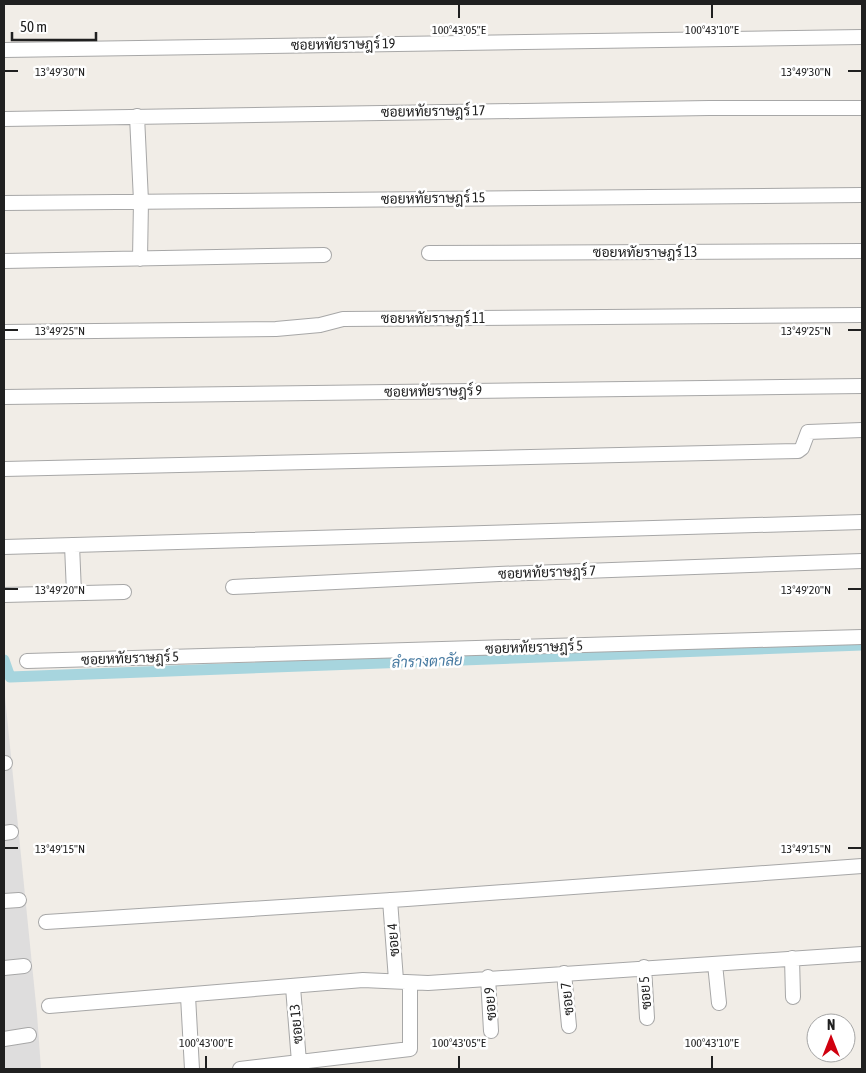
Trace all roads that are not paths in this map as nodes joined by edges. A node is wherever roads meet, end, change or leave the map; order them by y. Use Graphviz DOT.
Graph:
graph roads {
  1 [pos="862,36"];
  2 [pos="4,50"];
  3 [pos="862,108"];
  4 [pos="136,116"];
  5 [pos="4,119"];
  6 [pos="862,195"];
  7 [pos="141,201"];
  8 [pos="4,203"];
  9 [pos="862,251"];
  10 [pos="429,253"];
  11 [pos="324,255"];
  12 [pos="140,259"];
  13 [pos="4,260"];
  14 [pos="862,315"];
  15 [pos="4,332"];
  16 [pos="862,386"];
  17 [pos="4,397"];
  18 [pos="862,430"];
  19 [pos="4,469"];
  20 [pos="862,522"];
  21 [pos="72,545"];
  22 [pos="4,547"];
  23 [pos="862,561"];
  24 [pos="233,586"];
  25 [pos="124,592"];
  26 [pos="74,593"];
  27 [pos="4,595"];
  28 [pos="862,637"];
  29 [pos="26,661"];
  30 [pos="862,866"];
  31 [pos="19,900"];
  32 [pos="390,900"];
  33 [pos="4,901"];
  34 [pos="46,922"];
  35 [pos="862,954"];
  36 [pos="792,958"];
  37 [pos="715,964"];
  38 [pos="24,966"];
  39 [pos="644,967"];
  40 [pos="4,968"];
  41 [pos="564,973"];
  42 [pos="488,978"];
  43 [pos="403,981"];
  44 [pos="292,987"];
  45 [pos="188,996"];
  46 [pos="793,997"];
  47 [pos="719,1003"];
  48 [pos="49,1006"];
  49 [pos="647,1018"];
  50 [pos="570,1026"];
  51 [pos="491,1031"];
  52 [pos="29,1035"];
  53 [pos="4,1039"];
  54 [pos="299,1062"];
  55 [pos="192,1069"];
  56 [pos="240,1069"];
  1 -- 2 [label="street, ซอยหทัยราษฎร์ 19"];
  3 -- 4 [label="street, ซอยหทัยราษฎร์ 17"];
  4 -- 5 [label="street, ซอยหทัยราษฎร์ 17"];
  4 -- 7 [label="street"];
  6 -- 7 [label="street, ซอยหทัยราษฎร์ 15"];
  7 -- 8 [label="street, ซอยหทัยราษฎร์ 15"];
  7 -- 12 [label="street"];
  9 -- 10 [label="street, ซอยหทัยราษฎร์ 13"];
  11 -- 12 [label="street"];
  12 -- 13 [label="street"];
  14 -- 15 [label="street, ซอยหทัยราษฎร์ 11"];
  16 -- 17 [label="street, ซอยหทัยราษฎร์ 9"];
  18 -- 19 [label="street"];
  20 -- 21 [label="street"];
  21 -- 22 [label="street"];
  21 -- 26 [label="street"];
  23 -- 24 [label="street, ซอยหทัยราษฎร์ 7"];
  25 -- 26 [label="street"];
  26 -- 27 [label="street"];
  28 -- 29 [label="street, ซอยหทัยราษฎร์ 5"];
  30 -- 32 [label="street"];
  31 -- 33 [label="street"];
  32 -- 34 [label="street"];
  32 -- 43 [label="street, ซอย 4"];
  35 -- 36 [label="street"];
  36 -- 37 [label="street"];
  36 -- 46 [label="street"];
  37 -- 39 [label="street"];
  37 -- 47 [label="street"];
  38 -- 40 [label="street"];
  39 -- 41 [label="street"];
  39 -- 49 [label="street, ซอย 5"];
  41 -- 42 [label="street"];
  41 -- 50 [label="street, ซอย 7"];
  42 -- 43 [label="street"];
  42 -- 51 [label="street, ซอย 9"];
  43 -- 44 [label="street"];
  43 -- 54 [label="street, ซอย 4"];
  44 -- 45 [label="street"];
  44 -- 54 [label="street, ซอย 13"];
  45 -- 48 [label="street"];
  45 -- 55 [label="street"];
  52 -- 53 [label="street"];
  54 -- 56 [label="street"];
}
